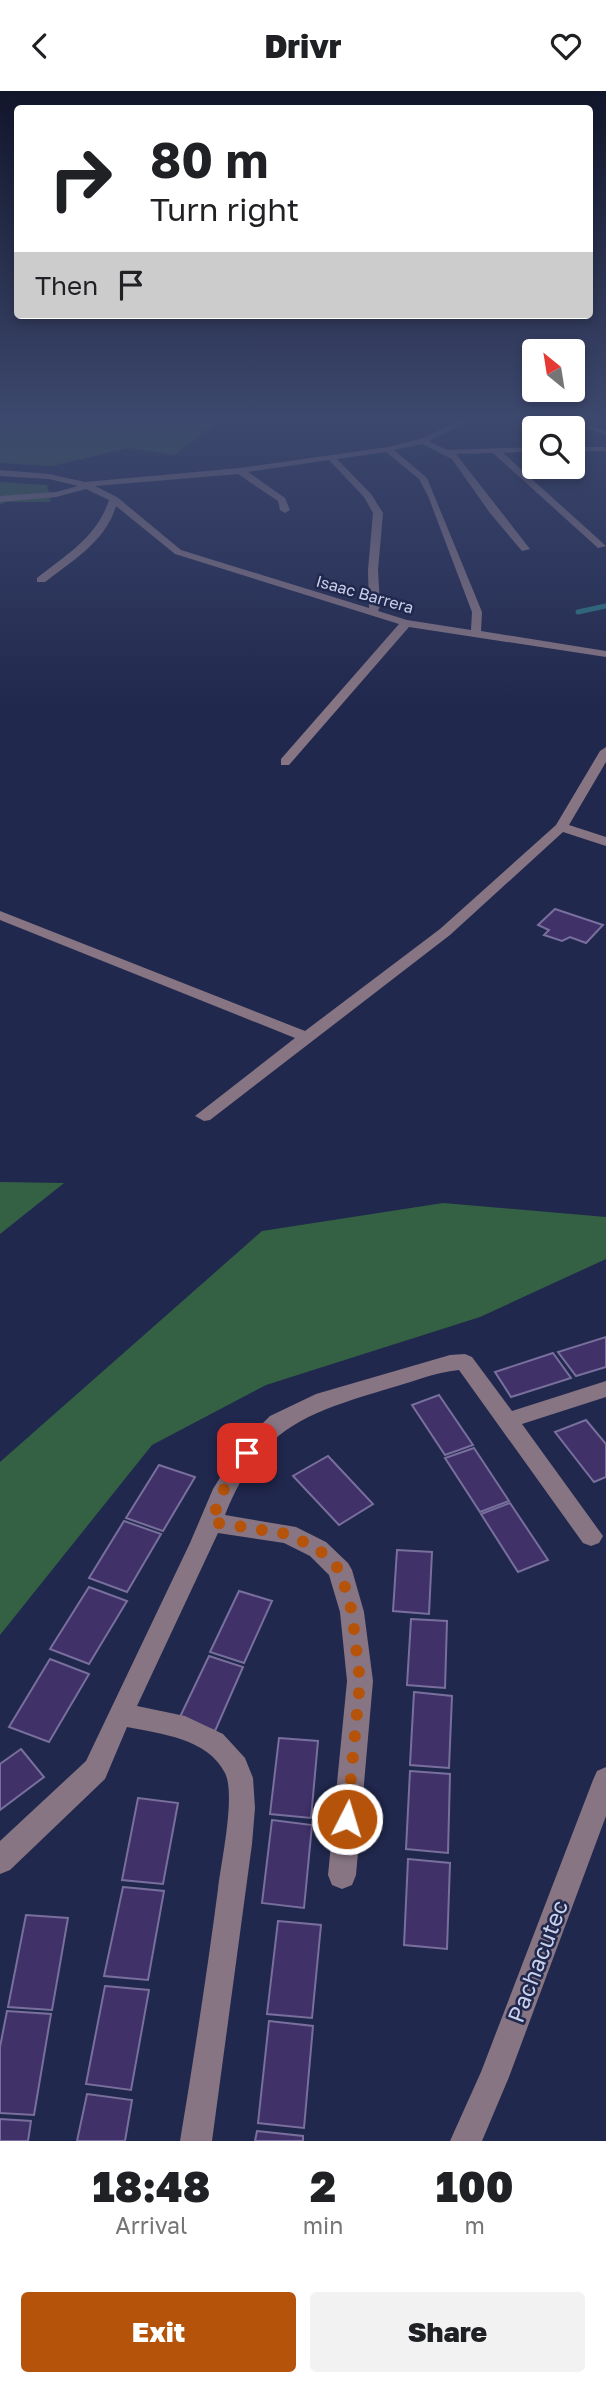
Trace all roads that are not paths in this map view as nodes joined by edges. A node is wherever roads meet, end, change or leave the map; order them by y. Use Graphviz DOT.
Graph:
graph roads {
  1 [pos="110,517"];
  2 [pos="133,517"];
  3 [pos="378,517"];
  4 [pos="440,517"];
  5 [pos="498,517"];
  6 [pos="569,517"];
  7 [pos="601,546"];
  8 [pos="525,549"];
  9 [pos="41,580"];
  10 [pos="371,614"];
  11 [pos="406,623"];
  12 [pos="476,634"];
  13 [pos="606,654"];
  14 [pos="606,751"];
  15 [pos="285,762"];
  16 [pos="561,827"];
  17 [pos="606,842"];
  18 [pos="0,915"];
  19 [pos="307,1037"];
  20 [pos="204,1116"];
  21 [pos="606,1389"];
  22 [pos="509,1420"];
  23 [pos="211,1522"];
  24 [pos="591,1536"];
  25 [pos="120,1714"];
  26 [pos="606,1780"];
  27 [pos="0,1860"];
  28 [pos="342,1875"];
  29 [pos="195,2141"];
  30 [pos="466,2141"];
  1 -- 9 [label="street"];
  2 -- 10 [label="street, Isaac Barrera"];
  3 -- 10 [label="street"];
  4 -- 12 [label="street"];
  5 -- 8 [label="street"];
  6 -- 7 [label="street"];
  10 -- 11 [label="street, Isaac Barrera"];
  11 -- 12 [label="street, Isaac Barrera"];
  11 -- 15 [label="street"];
  12 -- 13 [label="street, Isaac Barrera"];
  14 -- 16 [label="street"];
  16 -- 17 [label="street"];
  16 -- 19 [label="street"];
  18 -- 19 [label="street"];
  19 -- 20 [label="street"];
  21 -- 22 [label="street"];
  22 -- 23 [label="street"];
  22 -- 24 [label="street"];
  23 -- 25 [label="street"];
  23 -- 28 [label="street"];
  25 -- 27 [label="street"];
  25 -- 29 [label="street"];
  26 -- 30 [label="street, Pachacutec"];
}
